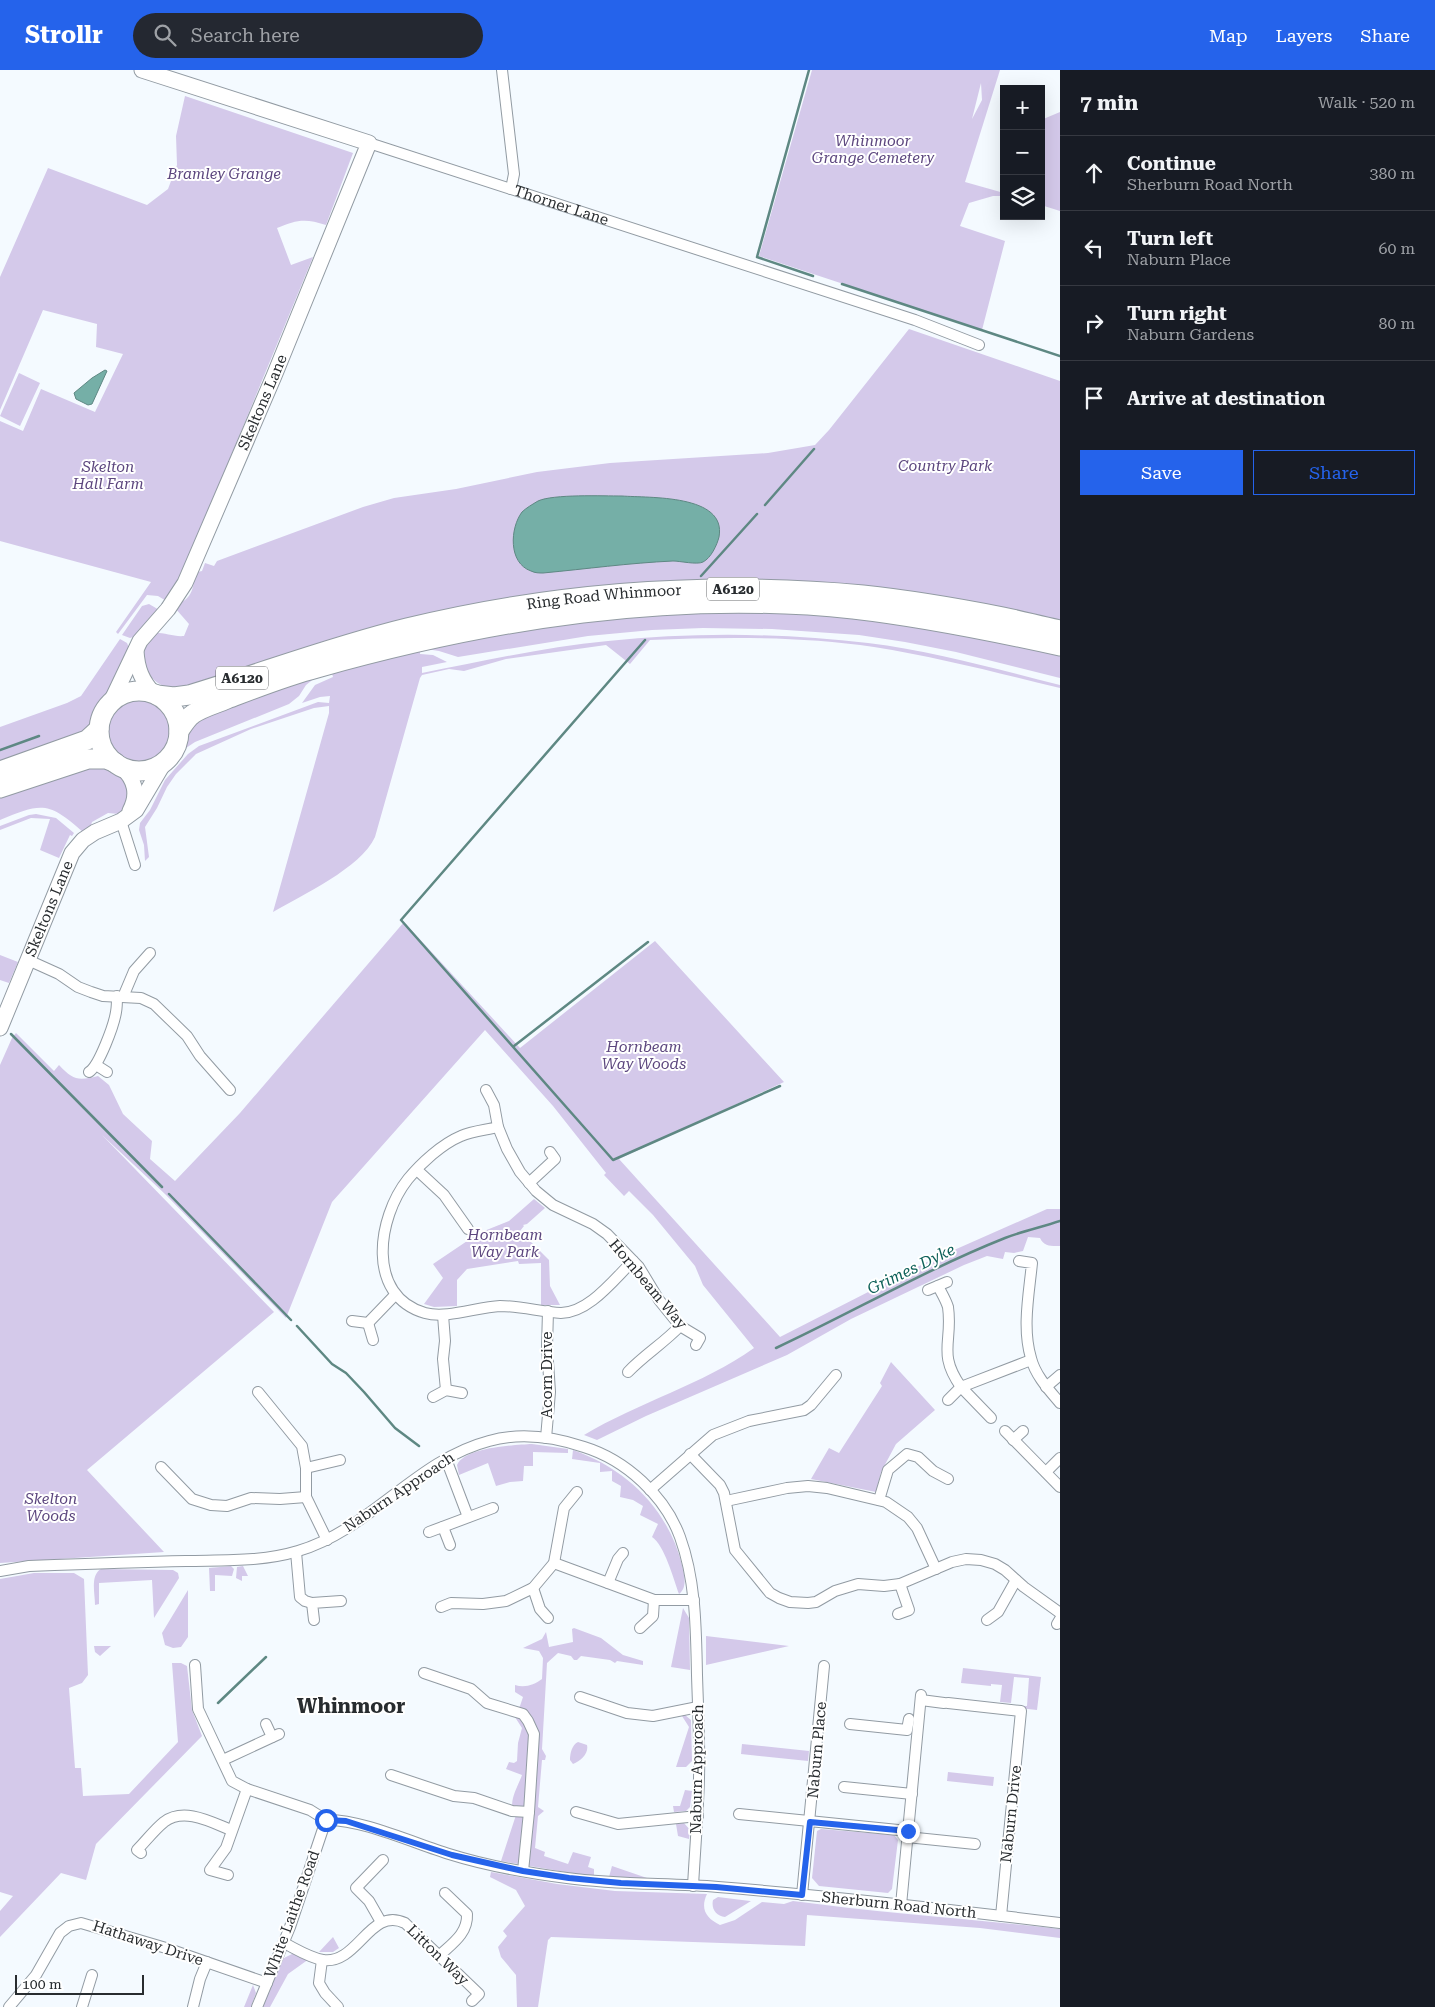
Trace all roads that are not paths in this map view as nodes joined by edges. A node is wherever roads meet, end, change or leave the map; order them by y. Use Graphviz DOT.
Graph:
graph roads {
  1 [pos="142,70"];
  2 [pos="502,70"];
  3 [pos="369,143"];
  4 [pos="511,189"];
  5 [pos="980,345"];
  6 [pos="1060,630"];
  7 [pos="407,636"];
  8 [pos="1060,646"];
  9 [pos="136,650"];
  10 [pos="328,658"];
  11 [pos="155,695"];
  12 [pos="110,704"];
  13 [pos="99,729"];
  14 [pos="179,731"];
  15 [pos="165,761"];
  16 [pos="119,765"];
  17 [pos="0,771"];
  18 [pos="0,788"];
  19 [pos="125,819"];
  20 [pos="135,865"];
  21 [pos="150,953"];
  22 [pos="28,960"];
  23 [pos="120,997"];
  24 [pos="0,1028"];
  25 [pos="107,1072"];
  26 [pos="230,1090"];
  27 [pos="486,1090"];
  28 [pos="498,1127"];
  29 [pos="550,1152"];
  30 [pos="417,1170"];
  31 [pos="529,1183"];
  32 [pos="468,1229"];
  33 [pos="633,1261"];
  34 [pos="1020,1261"];
  35 [pos="928,1290"];
  36 [pos="395,1296"];
  37 [pos="548,1311"];
  38 [pos="442,1315"];
  39 [pos="352,1321"];
  40 [pos="368,1323"];
  41 [pos="680,1326"];
  42 [pos="373,1340"];
  43 [pos="696,1346"];
  44 [pos="1031,1360"];
  45 [pos="628,1372"];
  46 [pos="836,1375"];
  47 [pos="1060,1375"];
  48 [pos="961,1387"];
  49 [pos="1046,1387"];
  50 [pos="446,1390"];
  51 [pos="258,1392"];
  52 [pos="462,1393"];
  53 [pos="433,1397"];
  54 [pos="948,1400"];
  55 [pos="1060,1403"];
  56 [pos="991,1418"];
  57 [pos="1005,1431"];
  58 [pos="1023,1431"];
  59 [pos="546,1438"];
  60 [pos="1013,1440"];
  61 [pos="690,1454"];
  62 [pos="1060,1458"];
  63 [pos="446,1459"];
  64 [pos="340,1460"];
  65 [pos="161,1467"];
  66 [pos="306,1468"];
  67 [pos="1046,1472"];
  68 [pos="948,1479"];
  69 [pos="1060,1487"];
  70 [pos="650,1490"];
  71 [pos="577,1492"];
  72 [pos="306,1497"];
  73 [pos="879,1500"];
  74 [pos="726,1501"];
  75 [pos="493,1508"];
  76 [pos="468,1517"];
  77 [pos="443,1527"];
  78 [pos="429,1532"];
  79 [pos="327,1540"];
  80 [pos="450,1545"];
  81 [pos="296,1552"];
  82 [pos="623,1553"];
  83 [pos="554,1563"];
  84 [pos="936,1569"];
  85 [pos="0,1572"];
  86 [pos="1016,1580"];
  87 [pos="608,1583"];
  88 [pos="900,1584"];
  89 [pos="533,1588"];
  90 [pos="654,1600"];
  91 [pos="694,1600"];
  92 [pos="341,1601"];
  93 [pos="312,1603"];
  94 [pos="442,1607"];
  95 [pos="898,1614"];
  96 [pos="1060,1614"];
  97 [pos="548,1618"];
  98 [pos="314,1620"];
  99 [pos="987,1620"];
  100 [pos="640,1628"];
  101 [pos="196,1664"];
  102 [pos="824,1666"];
  103 [pos="424,1673"];
  104 [pos="580,1697"];
  105 [pos="698,1707"];
  106 [pos="909,1719"];
  107 [pos="266,1724"];
  108 [pos="850,1724"];
  109 [pos="223,1760"];
  110 [pos="391,1775"];
  111 [pos="844,1787"];
  112 [pos="247,1789"];
  113 [pos="912,1794"];
  114 [pos="529,1812"];
  115 [pos="576,1812"];
  116 [pos="739,1814"];
  117 [pos="698,1816"];
  118 [pos="326,1820"];
  119 [pos="810,1822"];
  120 [pos="231,1830"];
  121 [pos="908,1834"];
  122 [pos="975,1844"];
  123 [pos="141,1854"];
  124 [pos="383,1860"];
  125 [pos="523,1871"];
  126 [pos="228,1875"];
  127 [pos="693,1886"];
  128 [pos="445,1893"];
  129 [pos="802,1895"];
  130 [pos="901,1905"];
  131 [pos="1001,1916"];
  132 [pos="381,1922"];
  133 [pos="1060,1923"];
  134 [pos="284,1943"];
  135 [pos="440,1955"];
  136 [pos="322,1960"];
  137 [pos="207,1962"];
  138 [pos="92,1975"];
  139 [pos="267,1983"];
  140 [pos="472,2001"];
  141 [pos="14,2005"];
  142 [pos="82,2007"];
  143 [pos="193,2007"];
  144 [pos="257,2007"];
  145 [pos="338,2007"];
  1 -- 3 [label="street, Thorner Lane"];
  2 -- 4 [label="street"];
  3 -- 4 [label="street, Thorner Lane"];
  3 -- 9 [label="street, Skeltons Lane"];
  4 -- 5 [label="street, Thorner Lane"];
  6 -- 7 [label="highway, Ring Road Whinmoor / A6120"];
  7 -- 8 [label="highway, Ring Road Whinmoor / A6120"];
  7 -- 10 [label="highway, Ring Road Whinmoor / A6120"];
  9 -- 11 [label="street"];
  9 -- 12 [label="street, Skeltons Lane"];
  10 -- 11 [label="highway, Ring Road Whinmoor / A6120"];
  10 -- 14 [label="highway, Ring Road Whinmoor / A6120"];
  11 -- 12 [label="highway"];
  11 -- 14 [label="highway"];
  12 -- 13 [label="highway"];
  13 -- 16 [label="highway"];
  13 -- 17 [label="highway"];
  14 -- 15 [label="highway"];
  15 -- 16 [label="highway"];
  15 -- 19 [label="street, Skeltons Lane"];
  16 -- 18 [label="highway"];
  16 -- 19 [label="street"];
  19 -- 20 [label="street"];
  19 -- 22 [label="street, Skeltons Lane"];
  21 -- 23 [label="street"];
  22 -- 23 [label="street"];
  22 -- 24 [label="street, Skeltons Lane"];
  23 -- 25 [label="street"];
  23 -- 26 [label="street"];
  27 -- 28 [label="street, Hornbeam Way"];
  28 -- 30 [label="street"];
  28 -- 31 [label="street, Hornbeam Way"];
  29 -- 31 [label="street"];
  30 -- 32 [label="street"];
  30 -- 36 [label="street"];
  31 -- 33 [label="street, Hornbeam Way"];
  33 -- 37 [label="street"];
  33 -- 41 [label="street, Hornbeam Way"];
  34 -- 44 [label="street"];
  35 -- 48 [label="street"];
  36 -- 38 [label="street"];
  36 -- 40 [label="street"];
  37 -- 38 [label="street"];
  37 -- 59 [label="street, Acorn Drive"];
  38 -- 50 [label="street"];
  39 -- 40 [label="street"];
  40 -- 42 [label="street"];
  41 -- 43 [label="street, Hornbeam Way"];
  41 -- 45 [label="street"];
  44 -- 48 [label="street"];
  44 -- 49 [label="street"];
  46 -- 61 [label="street"];
  47 -- 49 [label="street"];
  48 -- 54 [label="street"];
  48 -- 56 [label="street"];
  49 -- 55 [label="street"];
  50 -- 52 [label="street"];
  50 -- 53 [label="street"];
  51 -- 66 [label="street"];
  57 -- 60 [label="street"];
  58 -- 60 [label="street"];
  59 -- 63 [label="street, Naburn Approach"];
  59 -- 70 [label="street, Naburn Approach"];
  60 -- 67 [label="street"];
  61 -- 70 [label="street"];
  61 -- 74 [label="street"];
  62 -- 67 [label="street"];
  63 -- 76 [label="street"];
  63 -- 79 [label="street, Naburn Approach"];
  64 -- 66 [label="street"];
  65 -- 72 [label="street"];
  66 -- 72 [label="street"];
  67 -- 69 [label="street"];
  68 -- 73 [label="street"];
  70 -- 91 [label="street, Naburn Approach"];
  71 -- 83 [label="street"];
  72 -- 79 [label="street"];
  73 -- 74 [label="street"];
  73 -- 84 [label="street"];
  74 -- 88 [label="street"];
  75 -- 76 [label="street"];
  76 -- 77 [label="street"];
  77 -- 78 [label="street"];
  77 -- 80 [label="street"];
  79 -- 81 [label="street, Naburn Approach"];
  81 -- 85 [label="street, Naburn Approach"];
  81 -- 93 [label="street"];
  82 -- 87 [label="street"];
  83 -- 87 [label="street"];
  83 -- 89 [label="street"];
  84 -- 86 [label="street"];
  84 -- 88 [label="street"];
  86 -- 96 [label="street"];
  86 -- 99 [label="street"];
  87 -- 90 [label="street"];
  88 -- 95 [label="street"];
  89 -- 94 [label="street"];
  89 -- 97 [label="street"];
  90 -- 91 [label="street"];
  90 -- 100 [label="street"];
  91 -- 105 [label="street, Naburn Approach"];
  92 -- 93 [label="street"];
  93 -- 98 [label="street"];
  101 -- 109 [label="street"];
  102 -- 119 [label="street, Naburn Place"];
  103 -- 114 [label="street"];
  104 -- 105 [label="street"];
  105 -- 117 [label="street, Naburn Approach"];
  106 -- 108 [label="street"];
  107 -- 109 [label="street"];
  109 -- 112 [label="street"];
  110 -- 114 [label="street"];
  111 -- 113 [label="street"];
  112 -- 118 [label="street"];
  112 -- 120 [label="street"];
  113 -- 121 [label="street"];
  113 -- 131 [label="street, Naburn Drive"];
  114 -- 125 [label="street"];
  115 -- 117 [label="street"];
  116 -- 119 [label="street"];
  117 -- 127 [label="street, Naburn Approach"];
  118 -- 125 [label="street, Sherburn Road North"];
  118 -- 134 [label="street, White Laithe Road"];
  119 -- 121 [label="street"];
  119 -- 129 [label="street, Naburn Place"];
  120 -- 123 [label="street"];
  120 -- 126 [label="street"];
  121 -- 122 [label="street"];
  121 -- 130 [label="street"];
  124 -- 132 [label="street"];
  125 -- 127 [label="street, Sherburn Road North"];
  127 -- 129 [label="street, Sherburn Road North"];
  128 -- 135 [label="street"];
  129 -- 130 [label="street, Sherburn Road North"];
  130 -- 131 [label="street, Sherburn Road North"];
  131 -- 133 [label="street, Sherburn Road North"];
  132 -- 135 [label="street, Litton Way"];
  132 -- 136 [label="street"];
  134 -- 136 [label="street"];
  134 -- 139 [label="street, White Laithe Road"];
  135 -- 140 [label="street, Litton Way"];
  136 -- 145 [label="street"];
  137 -- 139 [label="street, Hathaway Drive"];
  137 -- 141 [label="street, Hathaway Drive"];
  137 -- 143 [label="street"];
  138 -- 142 [label="street"];
  139 -- 144 [label="street, White Laithe Road"];
}
